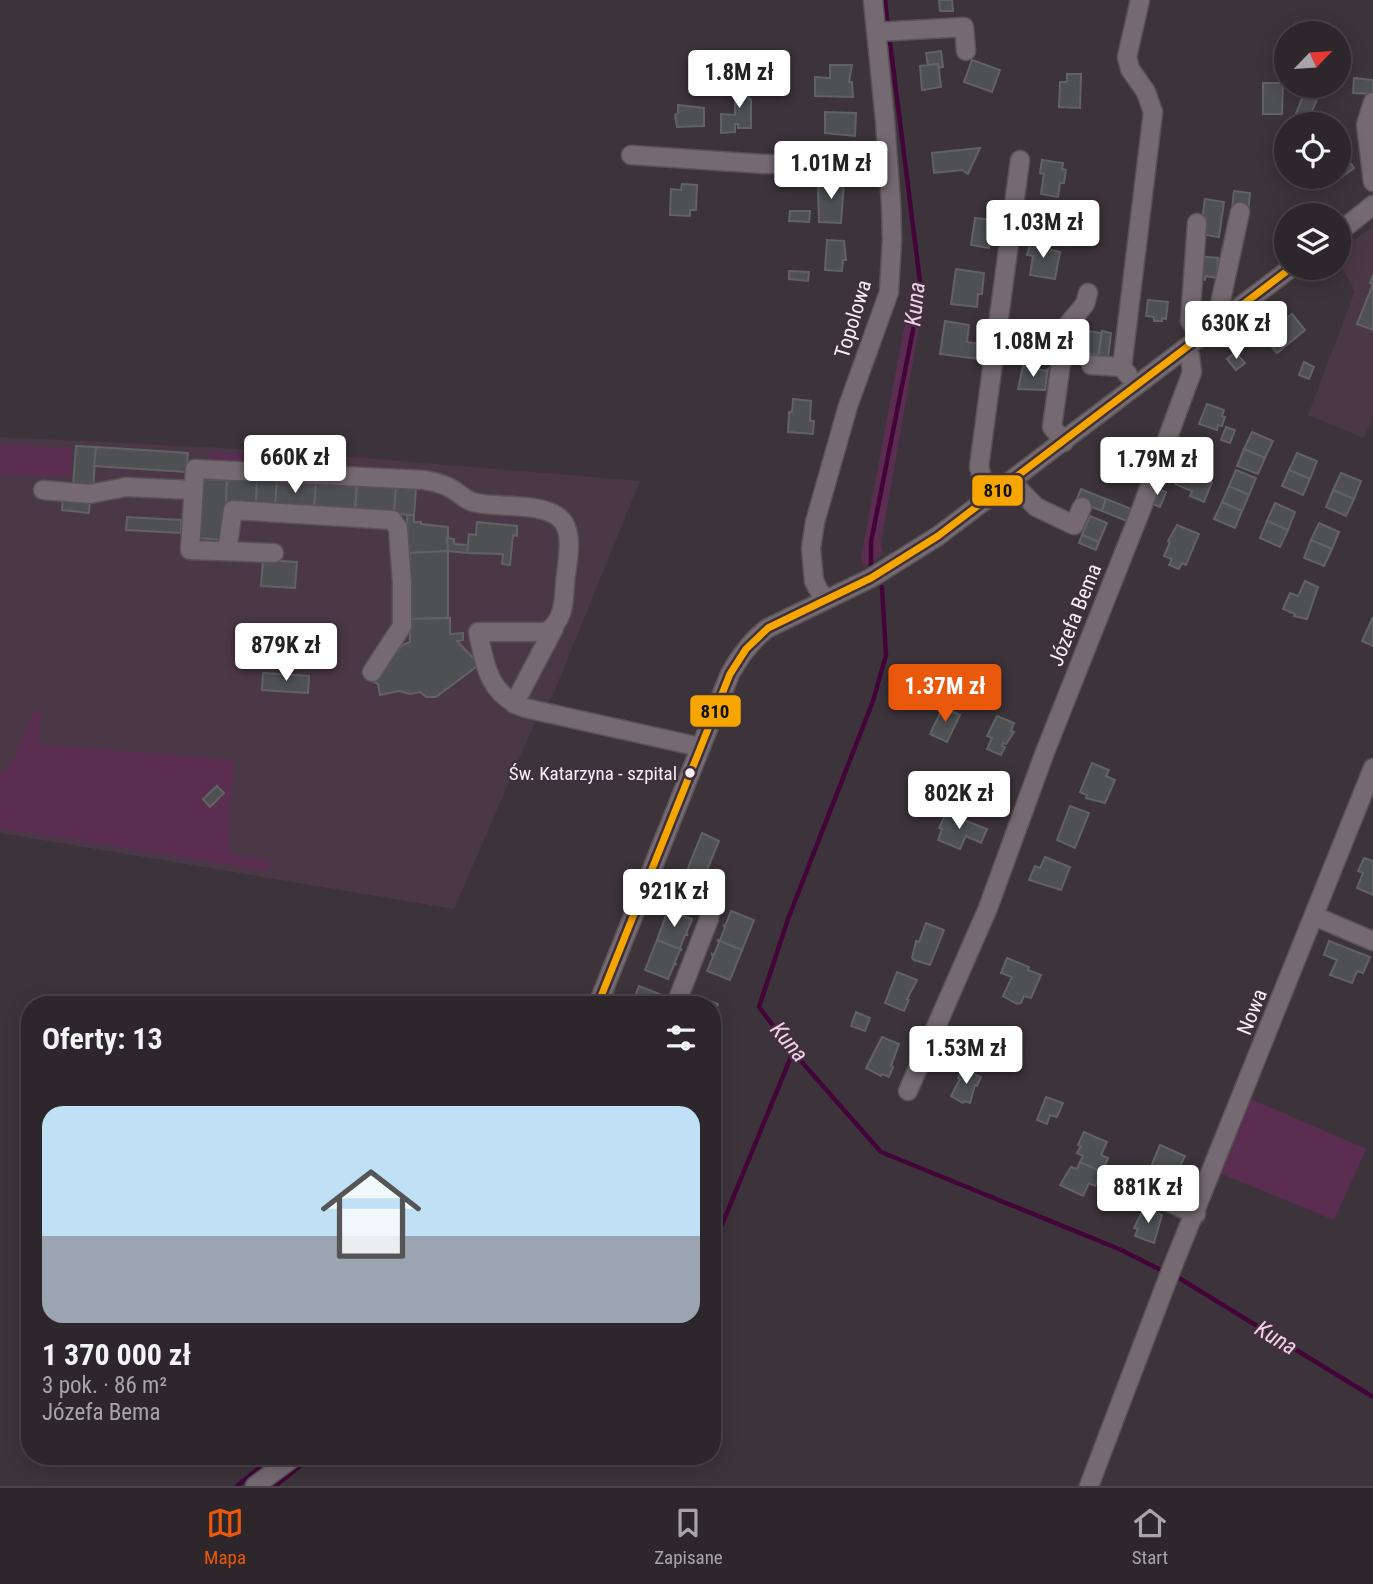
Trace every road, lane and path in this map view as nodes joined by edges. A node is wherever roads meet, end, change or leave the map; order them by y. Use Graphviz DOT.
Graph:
graph roads {
  1 [pos="873,0"];
  2 [pos="1140,0"];
  3 [pos="877,32"];
  4 [pos="966,51"];
  5 [pos="1373,102"];
  6 [pos="631,155"];
  7 [pos="1020,160"];
  8 [pos="888,164"];
  9 [pos="1373,182"];
  10 [pos="1373,205"];
  11 [pos="1240,212"];
  12 [pos="1351,222"];
  13 [pos="1198,223"];
  14 [pos="1275,280"];
  15 [pos="1088,293"];
  16 [pos="1228,316"];
  17 [pos="1200,337"];
  18 [pos="1184,349"];
  19 [pos="1091,365"];
  20 [pos="1122,367"];
  21 [pos="1136,386"];
  22 [pos="1064,442"];
  23 [pos="1011,481"];
  24 [pos="43,490"];
  25 [pos="193,490"];
  26 [pos="992,496"];
  27 [pos="1082,507"];
  28 [pos="226,551"];
  29 [pos="274,552"];
  30 [pos="824,600"];
  31 [pos="554,628"];
  32 [pos="372,672"];
  33 [pos="514,704"];
  34 [pos="700,747"];
  35 [pos="1373,768"];
  36 [pos="649,875"];
  37 [pos="1314,916"];
  38 [pos="1373,940"];
  39 [pos="601,996"];
  40 [pos="679,996"];
  41 [pos="908,1091"];
  42 [pos="1110,1177"];
  43 [pos="1196,1214"];
  44 [pos="283,1465"];
  45 [pos="256,1486"];
  46 [pos="1089,1486"];
  1 -- 3 [label="street, Topolowa"];
  2 -- 20 [label="street"];
  3 -- 4 [label="street"];
  3 -- 8 [label="street, Topolowa"];
  5 -- 9 [label="street"];
  6 -- 8 [label="street"];
  7 -- 26 [label="street"];
  8 -- 30 [label="street, Topolowa"];
  10 -- 12 [label="street"];
  11 -- 16 [label="street"];
  13 -- 17 [label="street"];
  14 -- 16 [label="street"];
  15 -- 22 [label="street"];
  16 -- 17 [label="street"];
  17 -- 18 [label="street"];
  18 -- 21 [label="street"];
  18 -- 41 [label="street, Józefa Bema"];
  19 -- 20 [label="street"];
  20 -- 21 [label="street"];
  21 -- 22 [label="street"];
  22 -- 23 [label="street"];
  23 -- 26 [label="street"];
  23 -- 27 [label="street"];
  24 -- 25 [label="street"];
  25 -- 28 [label="street"];
  25 -- 31 [label="street"];
  26 -- 30 [label="street"];
  28 -- 29 [label="street"];
  28 -- 32 [label="street"];
  30 -- 34 [label="street"];
  31 -- 33 [label="street"];
  31 -- 33 [label="street"];
  33 -- 34 [label="street"];
  34 -- 36 [label="street"];
  35 -- 37 [label="street, Nowa"];
  36 -- 39 [label="street"];
  36 -- 40 [label="street"];
  37 -- 38 [label="street"];
  37 -- 43 [label="street, Nowa"];
  42 -- 43 [label="street"];
  43 -- 46 [label="street, Nowa"];
  44 -- 45 [label="street"];
}
